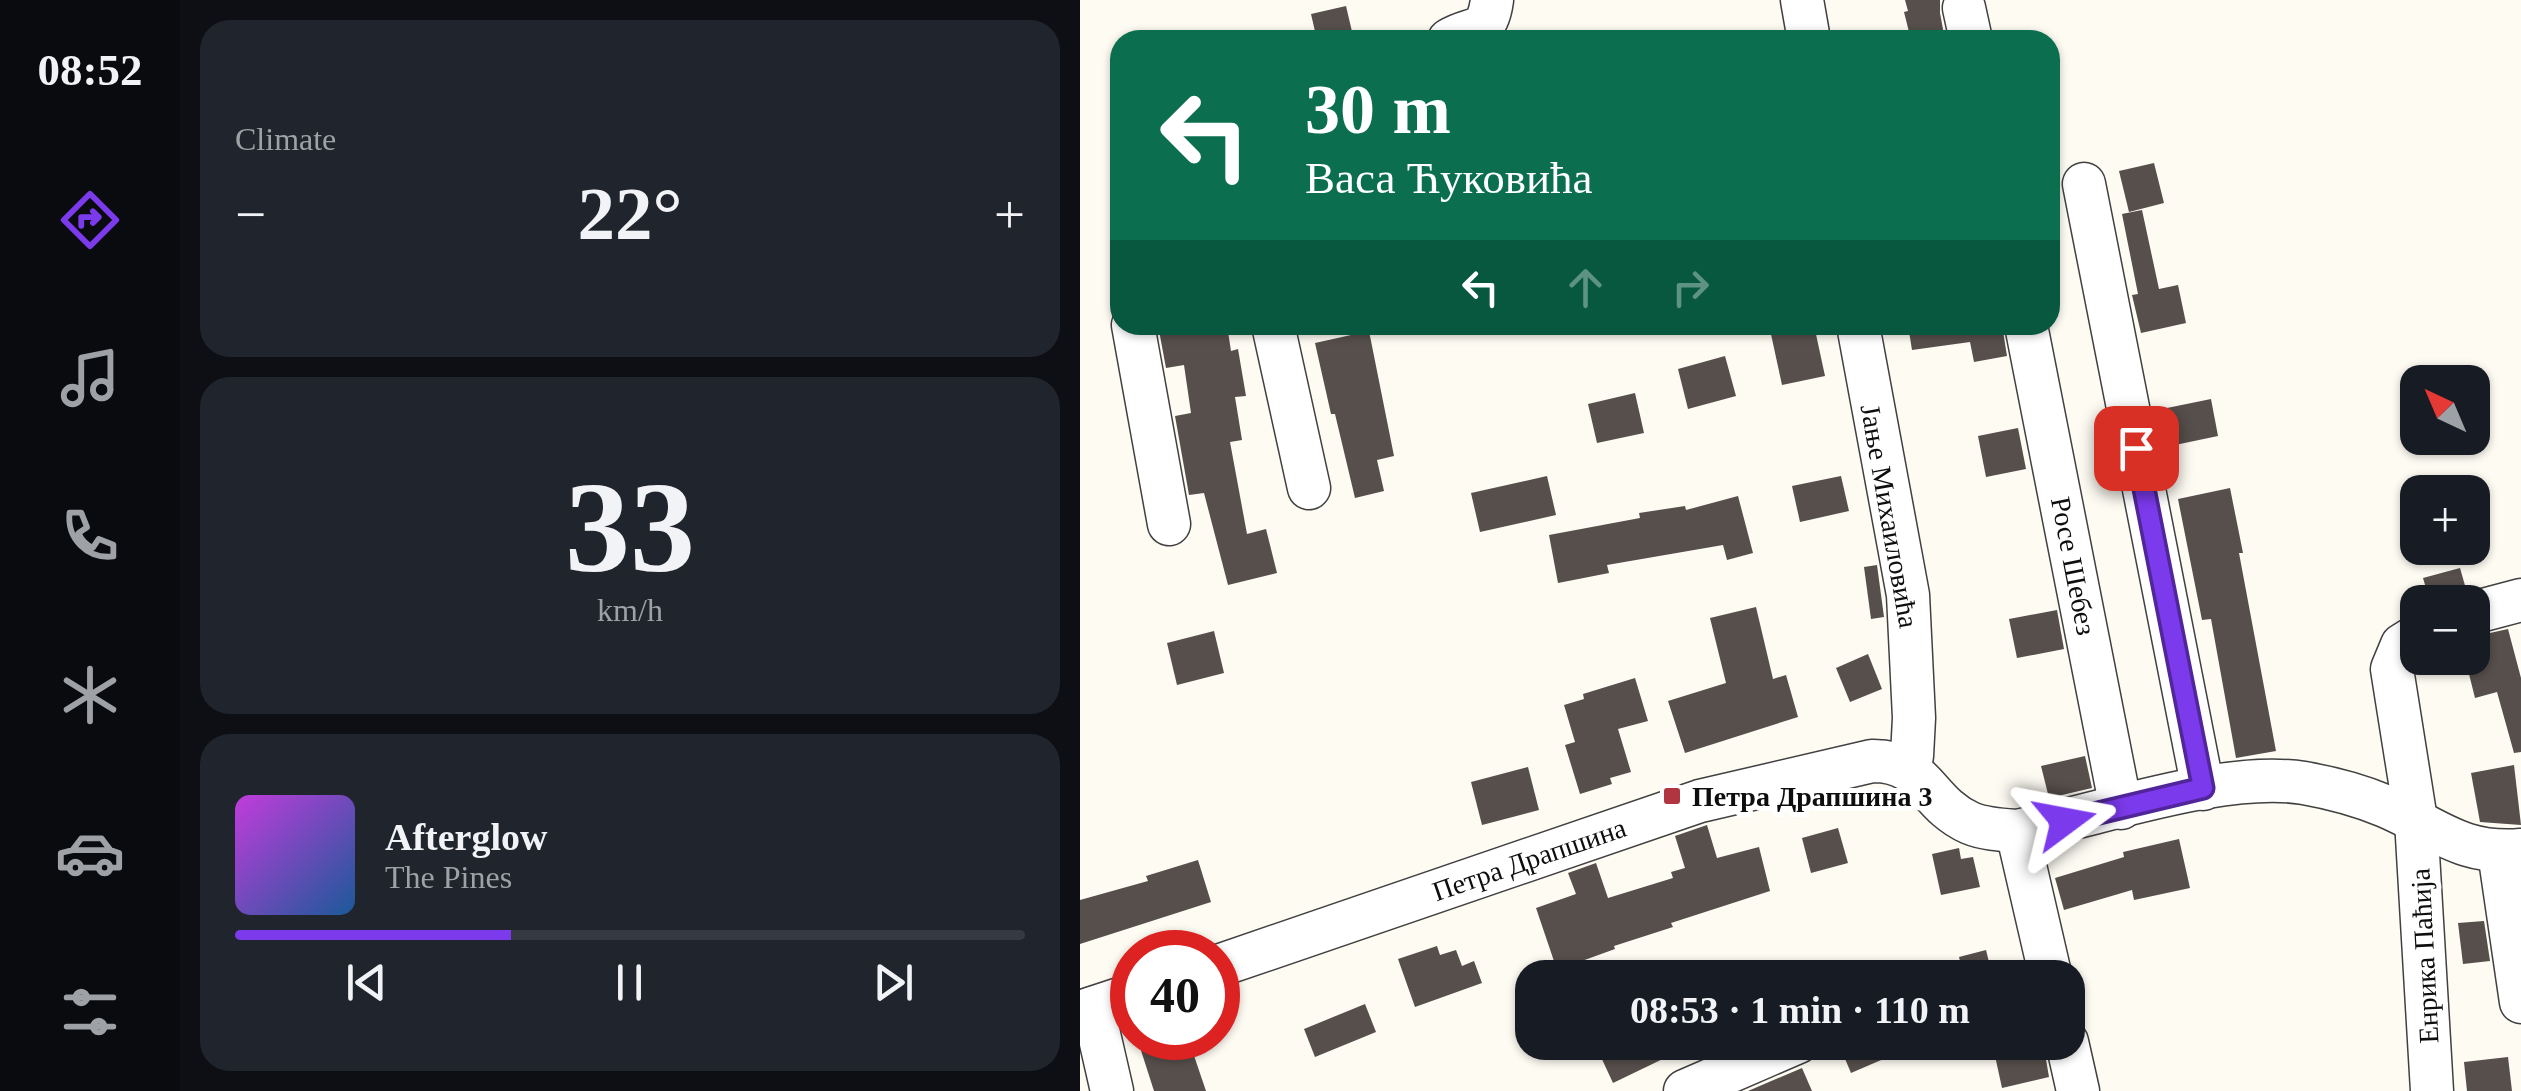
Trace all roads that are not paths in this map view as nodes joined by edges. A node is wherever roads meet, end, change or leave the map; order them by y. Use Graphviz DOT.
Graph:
graph roads {
  1 [pos="1492,0"];
  2 [pos="1802,0"];
  3 [pos="1476,30"];
  4 [pos="1807,30"];
  5 [pos="2084,184"];
  6 [pos="1135,335"];
  7 [pos="1276,335"];
  8 [pos="1860,335"];
  9 [pos="2028,335"];
  10 [pos="1309,488"];
  11 [pos="1169,524"];
  12 [pos="2521,600"];
  13 [pos="2490,608"];
  14 [pos="2400,650"];
  15 [pos="1907,766"];
  16 [pos="2203,788"];
  17 [pos="2121,808"];
  18 [pos="2416,820"];
  19 [pos="2017,831"];
  20 [pos="2510,851"];
  21 [pos="1240,958"];
  22 [pos="2048,960"];
  23 [pos="1110,1002"];
  24 [pos="2521,1002"];
  25 [pos="1086,1010"];
  26 [pos="1756,1060"];
  27 [pos="2070,1060"];
  28 [pos="1112,1091"];
  29 [pos="1685,1091"];
  30 [pos="2078,1091"];
  31 [pos="2432,1091"];
  1 -- 3 [label="street"];
  2 -- 4 [label="street"];
  5 -- 16 [label="street"];
  6 -- 11 [label="street"];
  7 -- 10 [label="street"];
  8 -- 15 [label="street, Јање Михаиловића"];
  9 -- 17 [label="street, Росе Шебез"];
  12 -- 13 [label="street"];
  14 -- 18 [label="street, Енрика Паћија"];
  15 -- 19 [label="street"];
  15 -- 21 [label="street, Петра Драпшина"];
  16 -- 17 [label="street"];
  16 -- 18 [label="street"];
  17 -- 19 [label="street"];
  18 -- 20 [label="street"];
  18 -- 31 [label="street, Енрика Паћија"];
  19 -- 22 [label="street"];
  20 -- 24 [label="street"];
  23 -- 25 [label="street"];
  25 -- 28 [label="street"];
  26 -- 29 [label="street"];
  27 -- 30 [label="street"];
}
